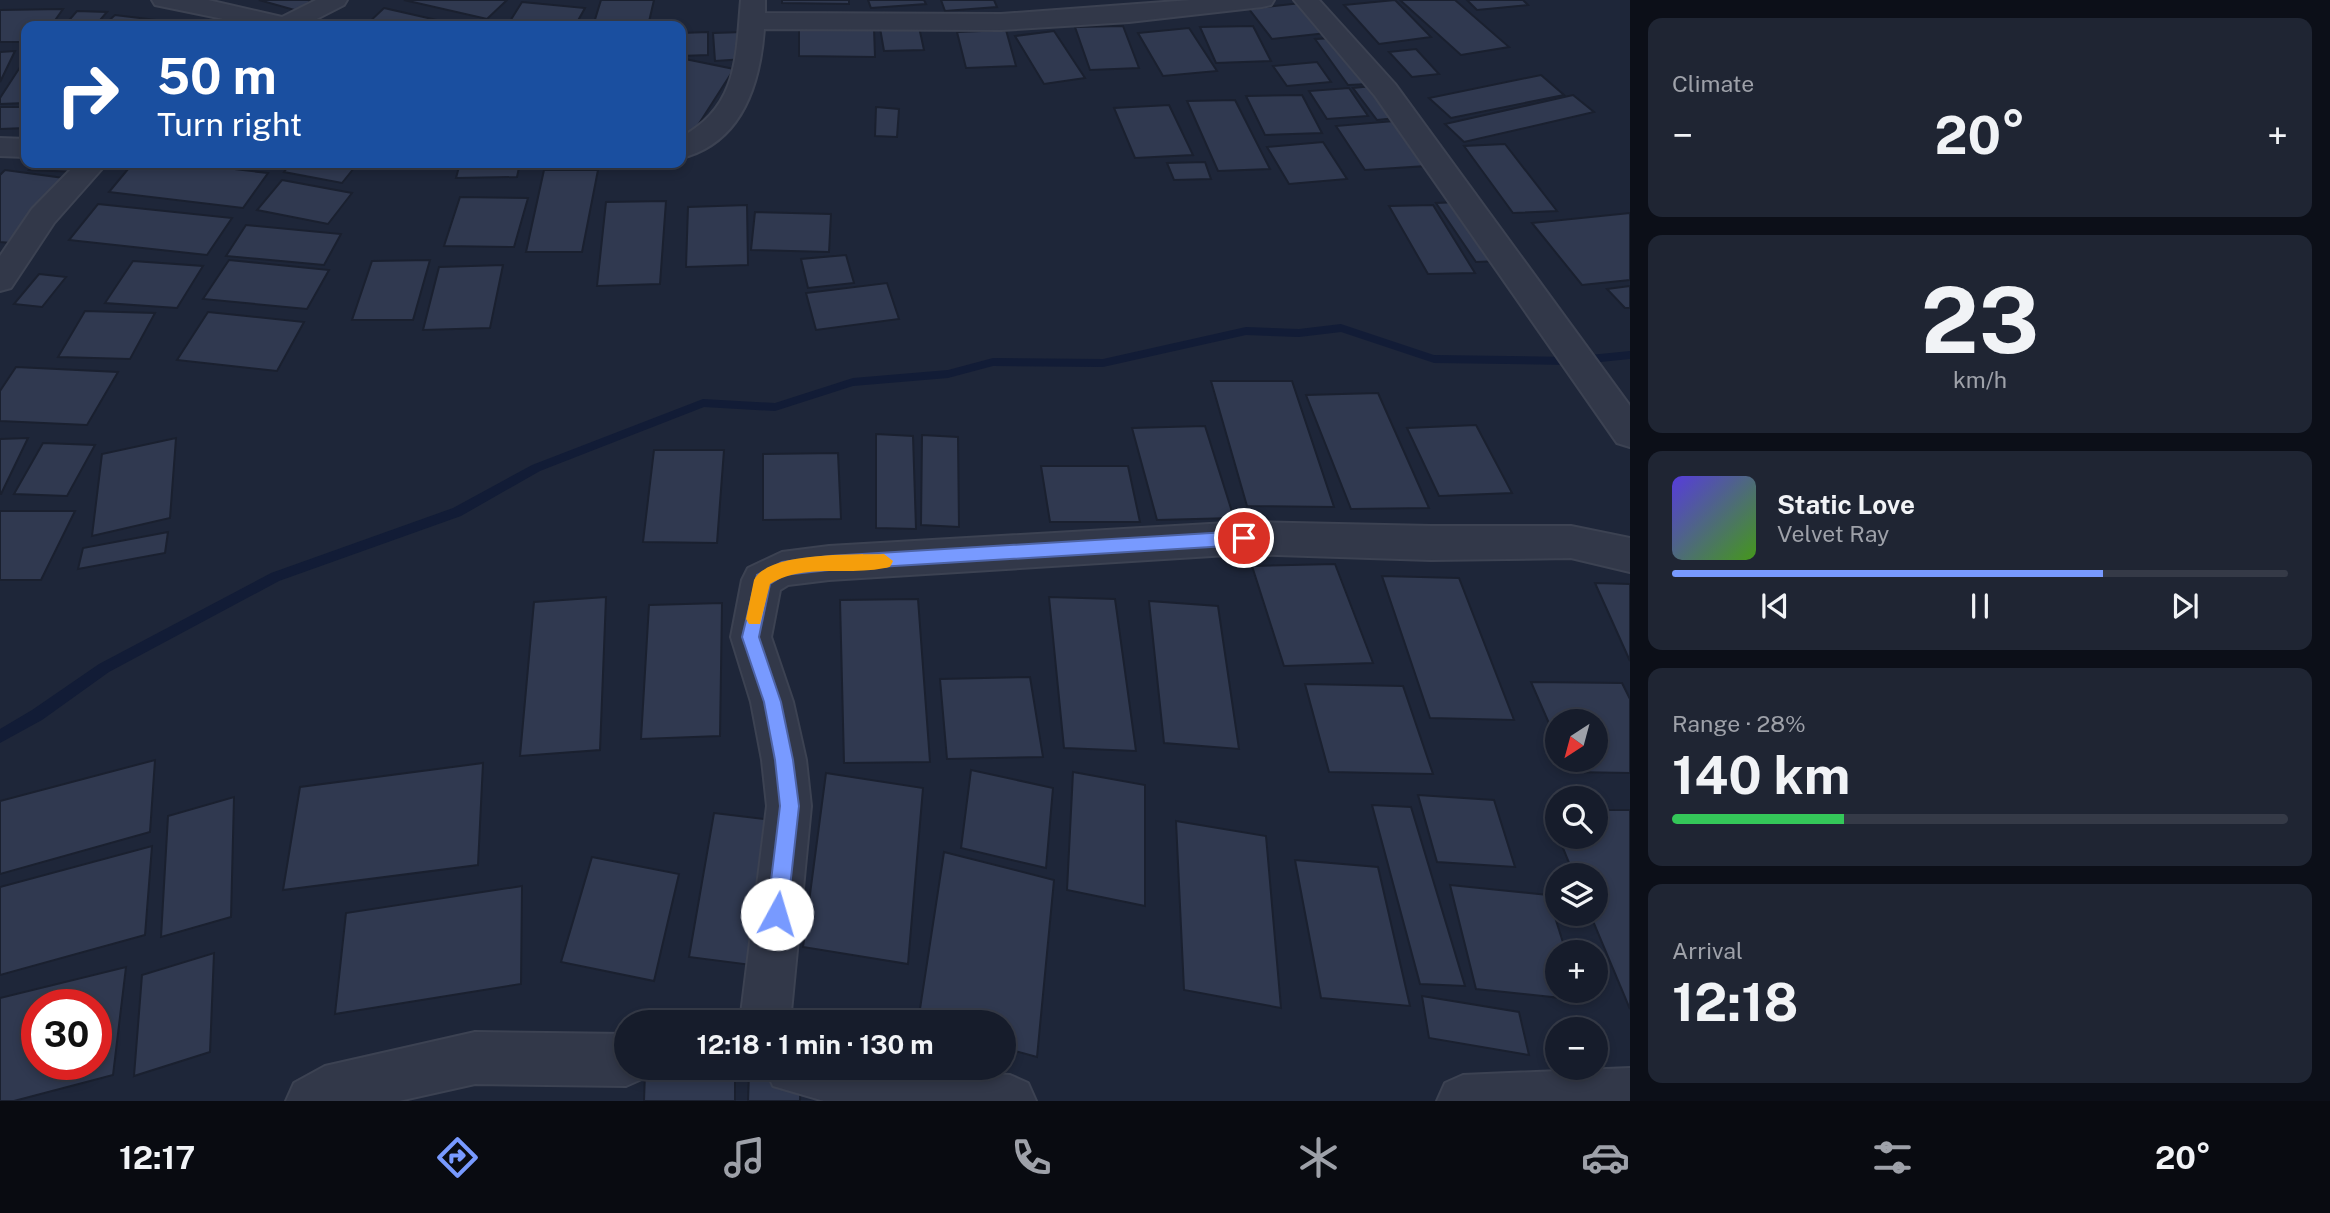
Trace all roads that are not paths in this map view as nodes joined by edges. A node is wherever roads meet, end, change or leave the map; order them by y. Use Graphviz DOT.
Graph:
graph roads {
  1 [pos="164,0"];
  2 [pos="335,0"];
  3 [pos="1262,0"];
  4 [pos="1306,0"];
  5 [pos="752,10"];
  6 [pos="264,21"];
  7 [pos="294,21"];
  8 [pos="686,146"];
  9 [pos="0,147"];
  10 [pos="21,148"];
  11 [pos="88,168"];
  12 [pos="0,280"];
  13 [pos="1630,433"];
  14 [pos="1630,555"];
  15 [pos="766,1010"];
  16 [pos="614,1060"];
  17 [pos="846,1080"];
  18 [pos="1630,1094"];
  19 [pos="312,1101"];
  20 [pos="1010,1101"];
  21 [pos="1464,1101"];
  1 -- 6 [label="street"];
  2 -- 7 [label="street"];
  3 -- 5 [label="street"];
  4 -- 13 [label="street"];
  5 -- 8 [label="street"];
  9 -- 10 [label="street"];
  11 -- 12 [label="street"];
  14 -- 15 [label="street"];
  16 -- 19 [label="street"];
  17 -- 20 [label="street"];
  18 -- 21 [label="street"];
}
